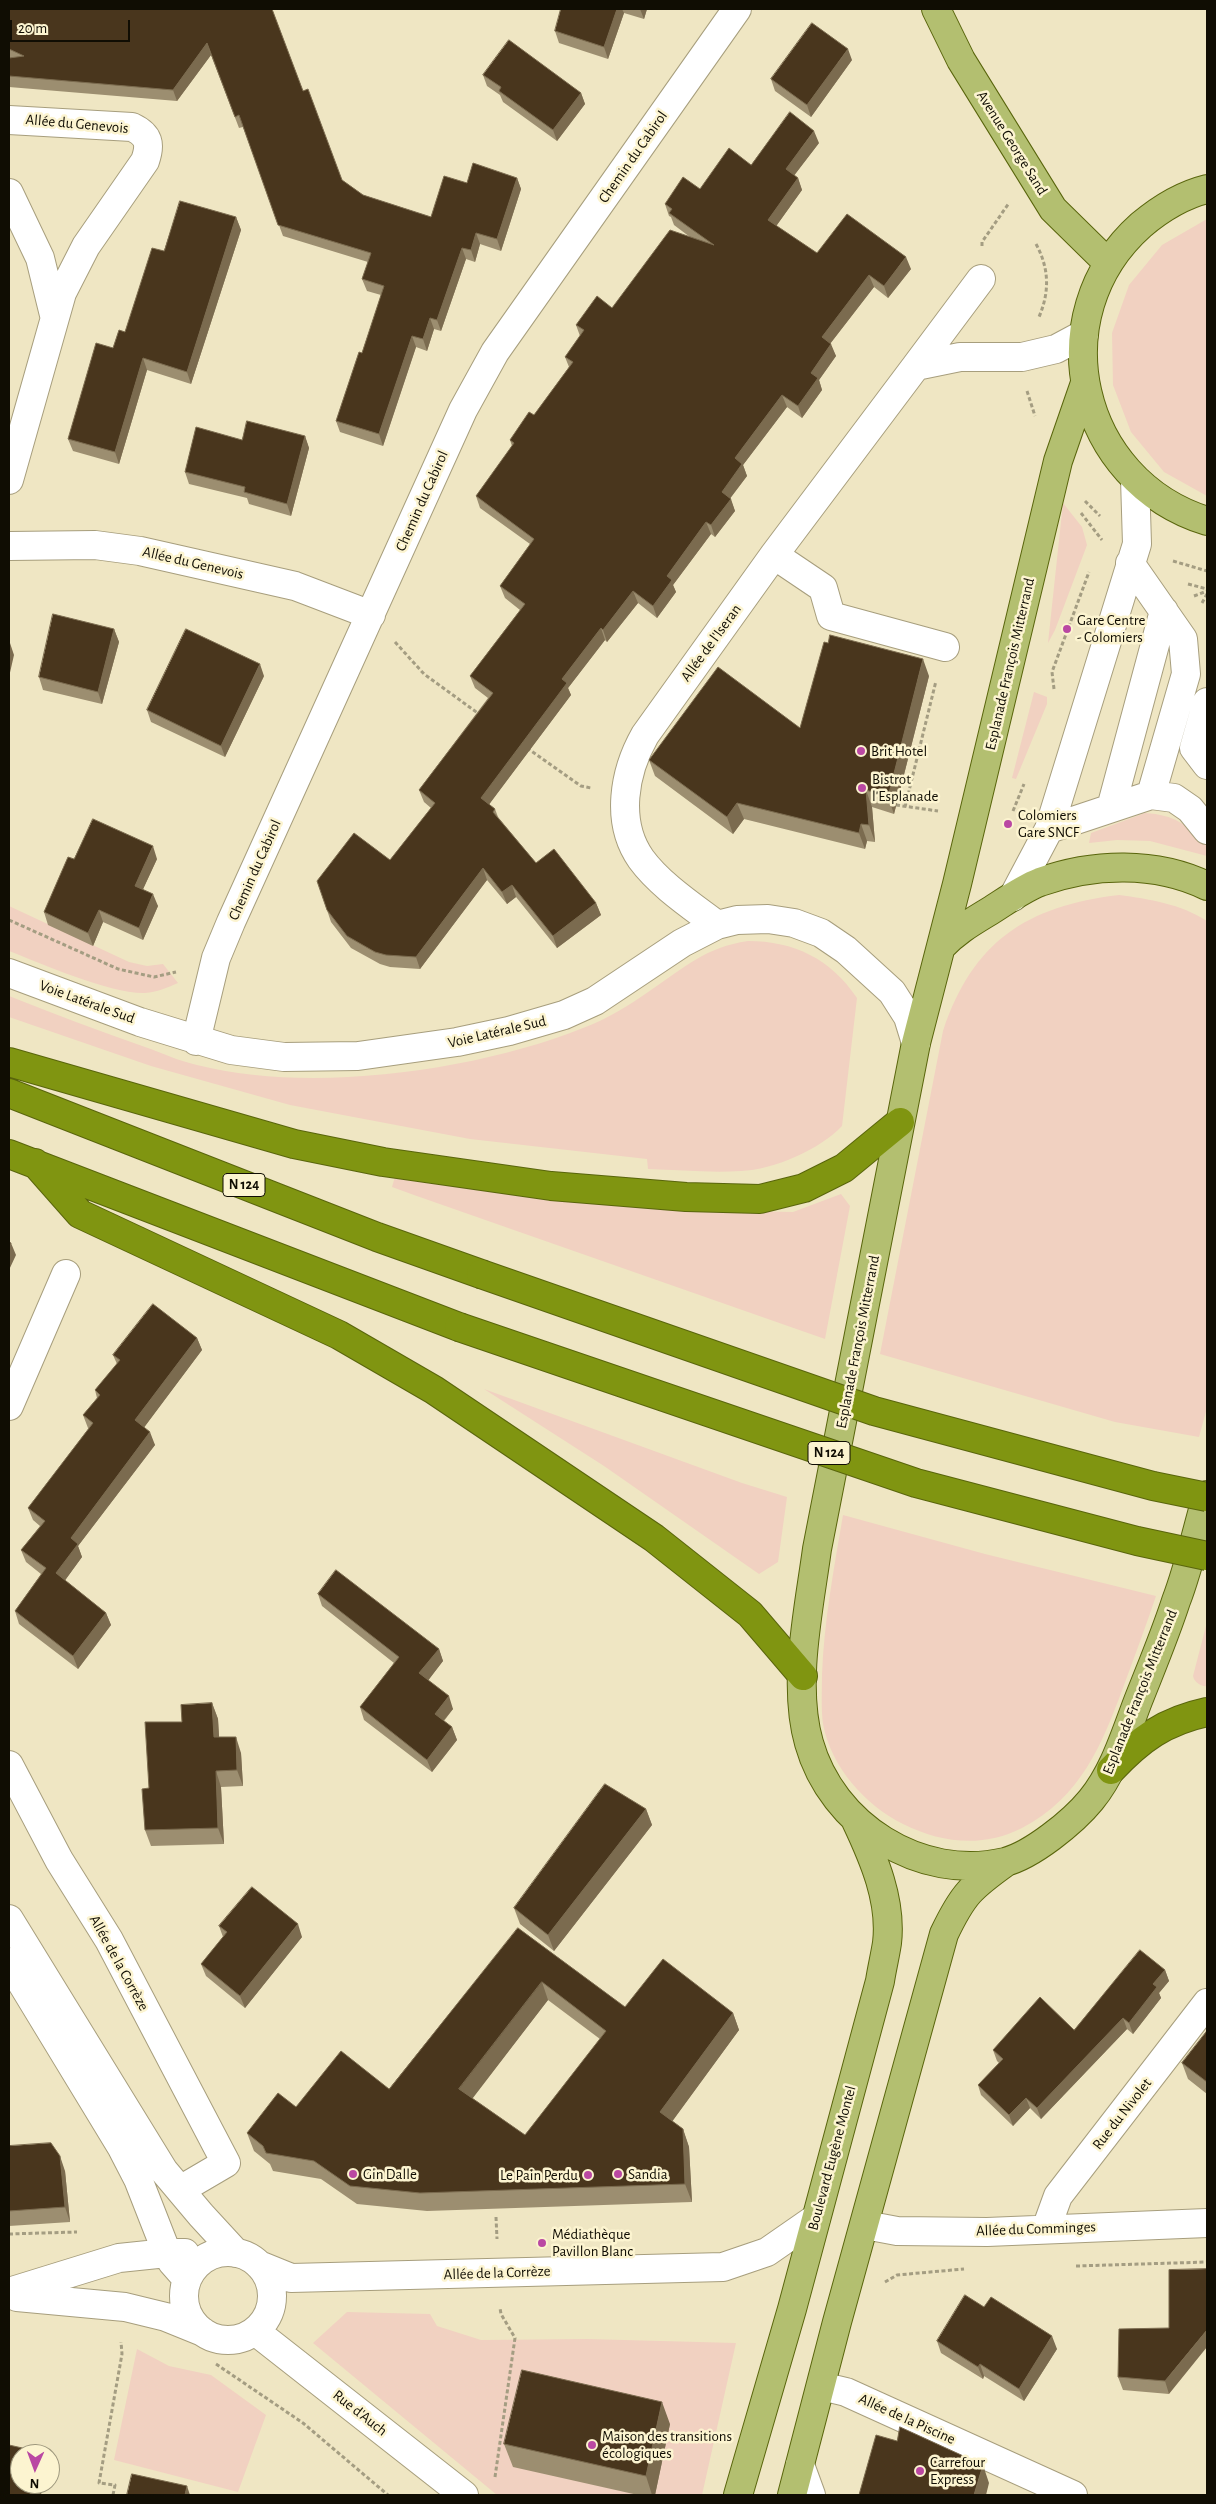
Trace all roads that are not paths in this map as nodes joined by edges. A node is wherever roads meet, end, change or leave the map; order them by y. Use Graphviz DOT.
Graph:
graph roads {
  1 [pos="737,9"];
  2 [pos="936,9"];
  3 [pos="9,120"];
  4 [pos="1207,189"];
  5 [pos="9,193"];
  6 [pos="1108,263"];
  7 [pos="981,279"];
  8 [pos="54,315"];
  9 [pos="1084,334"];
  10 [pos="916,366"];
  11 [pos="1085,383"];
  12 [pos="1135,479"];
  13 [pos="9,480"];
  14 [pos="1207,521"];
  15 [pos="9,546"];
  16 [pos="774,555"];
  17 [pos="1130,563"];
  18 [pos="1164,612"];
  19 [pos="371,615"];
  20 [pos="945,647"];
  21 [pos="1207,703"];
  22 [pos="1207,765"];
  23 [pos="1151,795"];
  24 [pos="1111,808"];
  25 [pos="1049,829"];
  26 [pos="1207,830"];
  27 [pos="1207,886"];
  28 [pos="1013,896"];
  29 [pos="717,925"];
  30 [pos="941,947"];
  31 [pos="9,973"];
  32 [pos="196,1040"];
  33 [pos="916,1043"];
  34 [pos="9,1062"];
  35 [pos="9,1093"];
  36 [pos="900,1122"];
  37 [pos="9,1154"];
  38 [pos="35,1163"];
  39 [pos="66,1274"];
  40 [pos="9,1406"];
  41 [pos="1207,1496"];
  42 [pos="1207,1556"];
  43 [pos="803,1676"];
  44 [pos="1207,1712"];
  45 [pos="9,1765"];
  46 [pos="1111,1770"];
  47 [pos="856,1820"];
  48 [pos="1007,1861"];
  49 [pos="9,1919"];
  50 [pos="9,1962"];
  51 [pos="1207,2003"];
  52 [pos="180,2190"];
  53 [pos="816,2218"];
  54 [pos="1207,2222"];
  55 [pos="865,2225"];
  56 [pos="1046,2229"];
  57 [pos="167,2253"];
  58 [pos="237,2257"];
  59 [pos="187,2279"];
  60 [pos="9,2292"];
  61 [pos="9,2296"];
  62 [pos="255,2331"];
  63 [pos="203,2332"];
  64 [pos="821,2386"];
  65 [pos="800,2465"];
  66 [pos="464,2495"];
  67 [pos="738,2495"];
  68 [pos="792,2495"];
  69 [pos="811,2495"];
  70 [pos="1073,2495"];
  1 -- 19 [label="street, Chemin du Cabirol"];
  2 -- 6 [label="main road, Avenue George Sand"];
  3 -- 8 [label="street, Allée du Genevois"];
  4 -- 6 [label="main road, Esplanade François Mitterrand"];
  5 -- 8 [label="street, Allée du Genevois"];
  6 -- 9 [label="main road, Esplanade François Mitterrand"];
  7 -- 10 [label="street, Allée de l'Iseran"];
  8 -- 13 [label="street, Allée du Genevois"];
  9 -- 10 [label="street"];
  9 -- 11 [label="main road, Esplanade François Mitterrand"];
  10 -- 16 [label="street, Allée de l'Iseran"];
  11 -- 12 [label="main road, Esplanade François Mitterrand"];
  11 -- 30 [label="main road, Esplanade François Mitterrand"];
  12 -- 14 [label="main road, Esplanade François Mitterrand"];
  12 -- 17 [label="street"];
  15 -- 19 [label="street, Allée du Genevois"];
  16 -- 20 [label="street"];
  16 -- 29 [label="street, Allée de l'Iseran"];
  17 -- 18 [label="street"];
  17 -- 25 [label="street"];
  18 -- 23 [label="street"];
  18 -- 24 [label="street"];
  19 -- 32 [label="street, Chemin du Cabirol"];
  21 -- 22 [label="street"];
  23 -- 24 [label="street"];
  23 -- 26 [label="street"];
  24 -- 25 [label="street"];
  25 -- 28 [label="street"];
  27 -- 28 [label="main road"];
  28 -- 30 [label="main road"];
  29 -- 32 [label="street, Voie Latérale Sud"];
  29 -- 33 [label="street, Voie Latérale Sud"];
  30 -- 33 [label="main road, Esplanade François Mitterrand"];
  31 -- 32 [label="street, Voie Latérale Sud"];
  33 -- 36 [label="main road, Esplanade François Mitterrand"];
  34 -- 36 [label="highway"];
  35 -- 41 [label="highway, N 124, bridge"];
  36 -- 43 [label="main road, Esplanade François Mitterrand"];
  37 -- 38 [label="highway, N 124"];
  38 -- 42 [label="highway, N 124, bridge"];
  38 -- 43 [label="highway"];
  39 -- 40 [label="street"];
  41 -- 46 [label="main road, Esplanade François Mitterrand"];
  43 -- 47 [label="main road, Esplanade François Mitterrand"];
  44 -- 46 [label="highway"];
  45 -- 52 [label="street, Allée de la Corrèze"];
  46 -- 48 [label="main road, Esplanade François Mitterrand"];
  47 -- 48 [label="main road, Esplanade François Mitterrand"];
  47 -- 53 [label="main road, Boulevard Eugène Montel"];
  48 -- 55 [label="main road"];
  49 -- 52 [label="street, Allée de la Corrèze"];
  50 -- 57 [label="street"];
  51 -- 56 [label="street, Rue du Nivolet"];
  52 -- 58 [label="street, Allée de la Corrèze"];
  53 -- 58 [label="street, Allée de la Corrèze"];
  53 -- 67 [label="main road, Boulevard Eugène Montel"];
  54 -- 56 [label="street, Allée du Comminges"];
  55 -- 56 [label="street, Allée du Comminges"];
  55 -- 64 [label="main road"];
  57 -- 58 [label="street"];
  57 -- 59 [label="street"];
  57 -- 60 [label="street"];
  58 -- 59 [label="street"];
  58 -- 62 [label="street"];
  59 -- 63 [label="street"];
  61 -- 63 [label="street"];
  62 -- 63 [label="street"];
  62 -- 66 [label="street, Rue d'Auch"];
  64 -- 65 [label="main road"];
  64 -- 70 [label="street, Allée de la Piscine"];
  65 -- 68 [label="main road"];
  65 -- 69 [label="street"];
}
